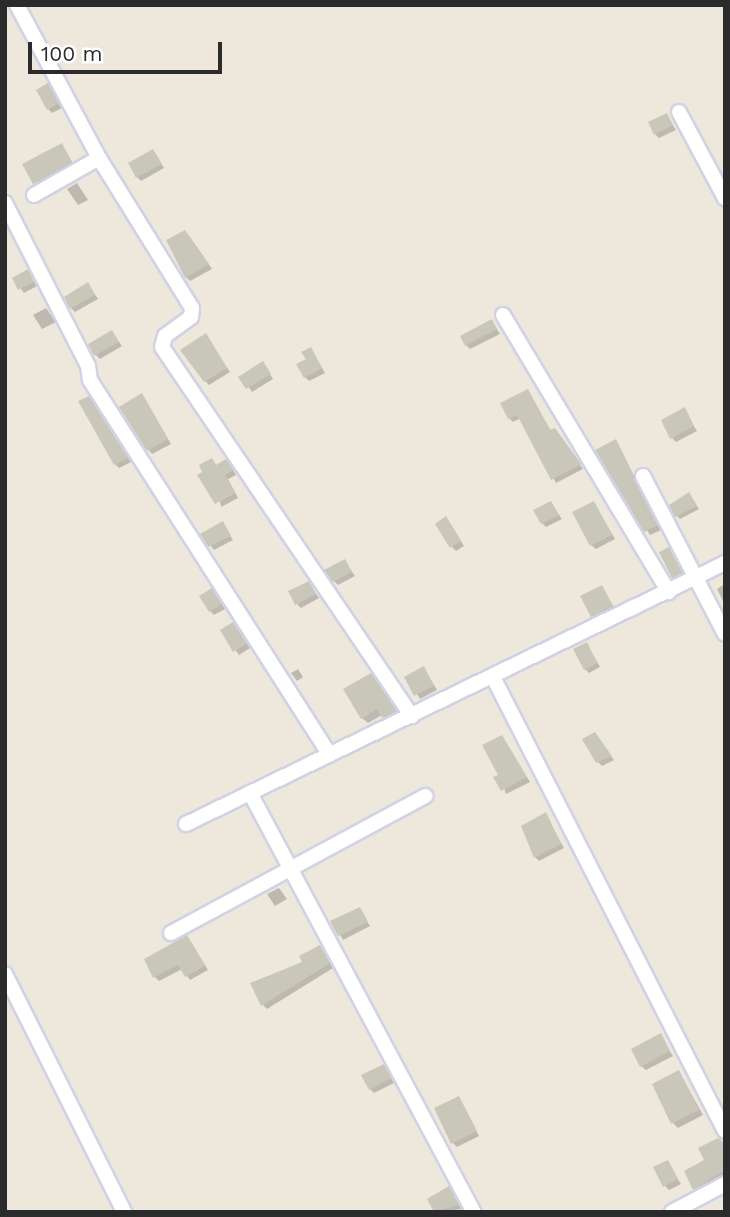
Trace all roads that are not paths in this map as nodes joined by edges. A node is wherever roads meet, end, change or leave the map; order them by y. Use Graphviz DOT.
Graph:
graph roads {
  1 [pos="17,5"];
  2 [pos="679,112"];
  3 [pos="99,158"];
  4 [pos="34,195"];
  5 [pos="725,198"];
  6 [pos="5,203"];
  7 [pos="503,315"];
  8 [pos="643,476"];
  9 [pos="725,563"];
  10 [pos="697,577"];
  11 [pos="669,592"];
  12 [pos="725,634"];
  13 [pos="493,677"];
  14 [pos="412,716"];
  15 [pos="330,755"];
  16 [pos="250,793"];
  17 [pos="425,796"];
  18 [pos="187,824"];
  19 [pos="289,865"];
  20 [pos="171,933"];
  21 [pos="5,974"];
  22 [pos="725,1131"];
  23 [pos="725,1184"];
  24 [pos="694,1207"];
  25 [pos="124,1212"];
  26 [pos="474,1212"];
  27 [pos="672,1212"];
  1 -- 3 [label="street"];
  2 -- 5 [label="street"];
  3 -- 4 [label="street"];
  3 -- 14 [label="street"];
  6 -- 15 [label="street"];
  7 -- 11 [label="street"];
  8 -- 10 [label="street"];
  9 -- 10 [label="street"];
  10 -- 11 [label="street"];
  10 -- 12 [label="street"];
  11 -- 13 [label="street"];
  13 -- 14 [label="street"];
  13 -- 22 [label="street"];
  14 -- 15 [label="street"];
  15 -- 16 [label="street"];
  16 -- 18 [label="street"];
  16 -- 19 [label="street"];
  17 -- 19 [label="street"];
  19 -- 20 [label="street"];
  19 -- 26 [label="street"];
  21 -- 25 [label="street"];
  23 -- 24 [label="street"];
  24 -- 27 [label="street"];
}
